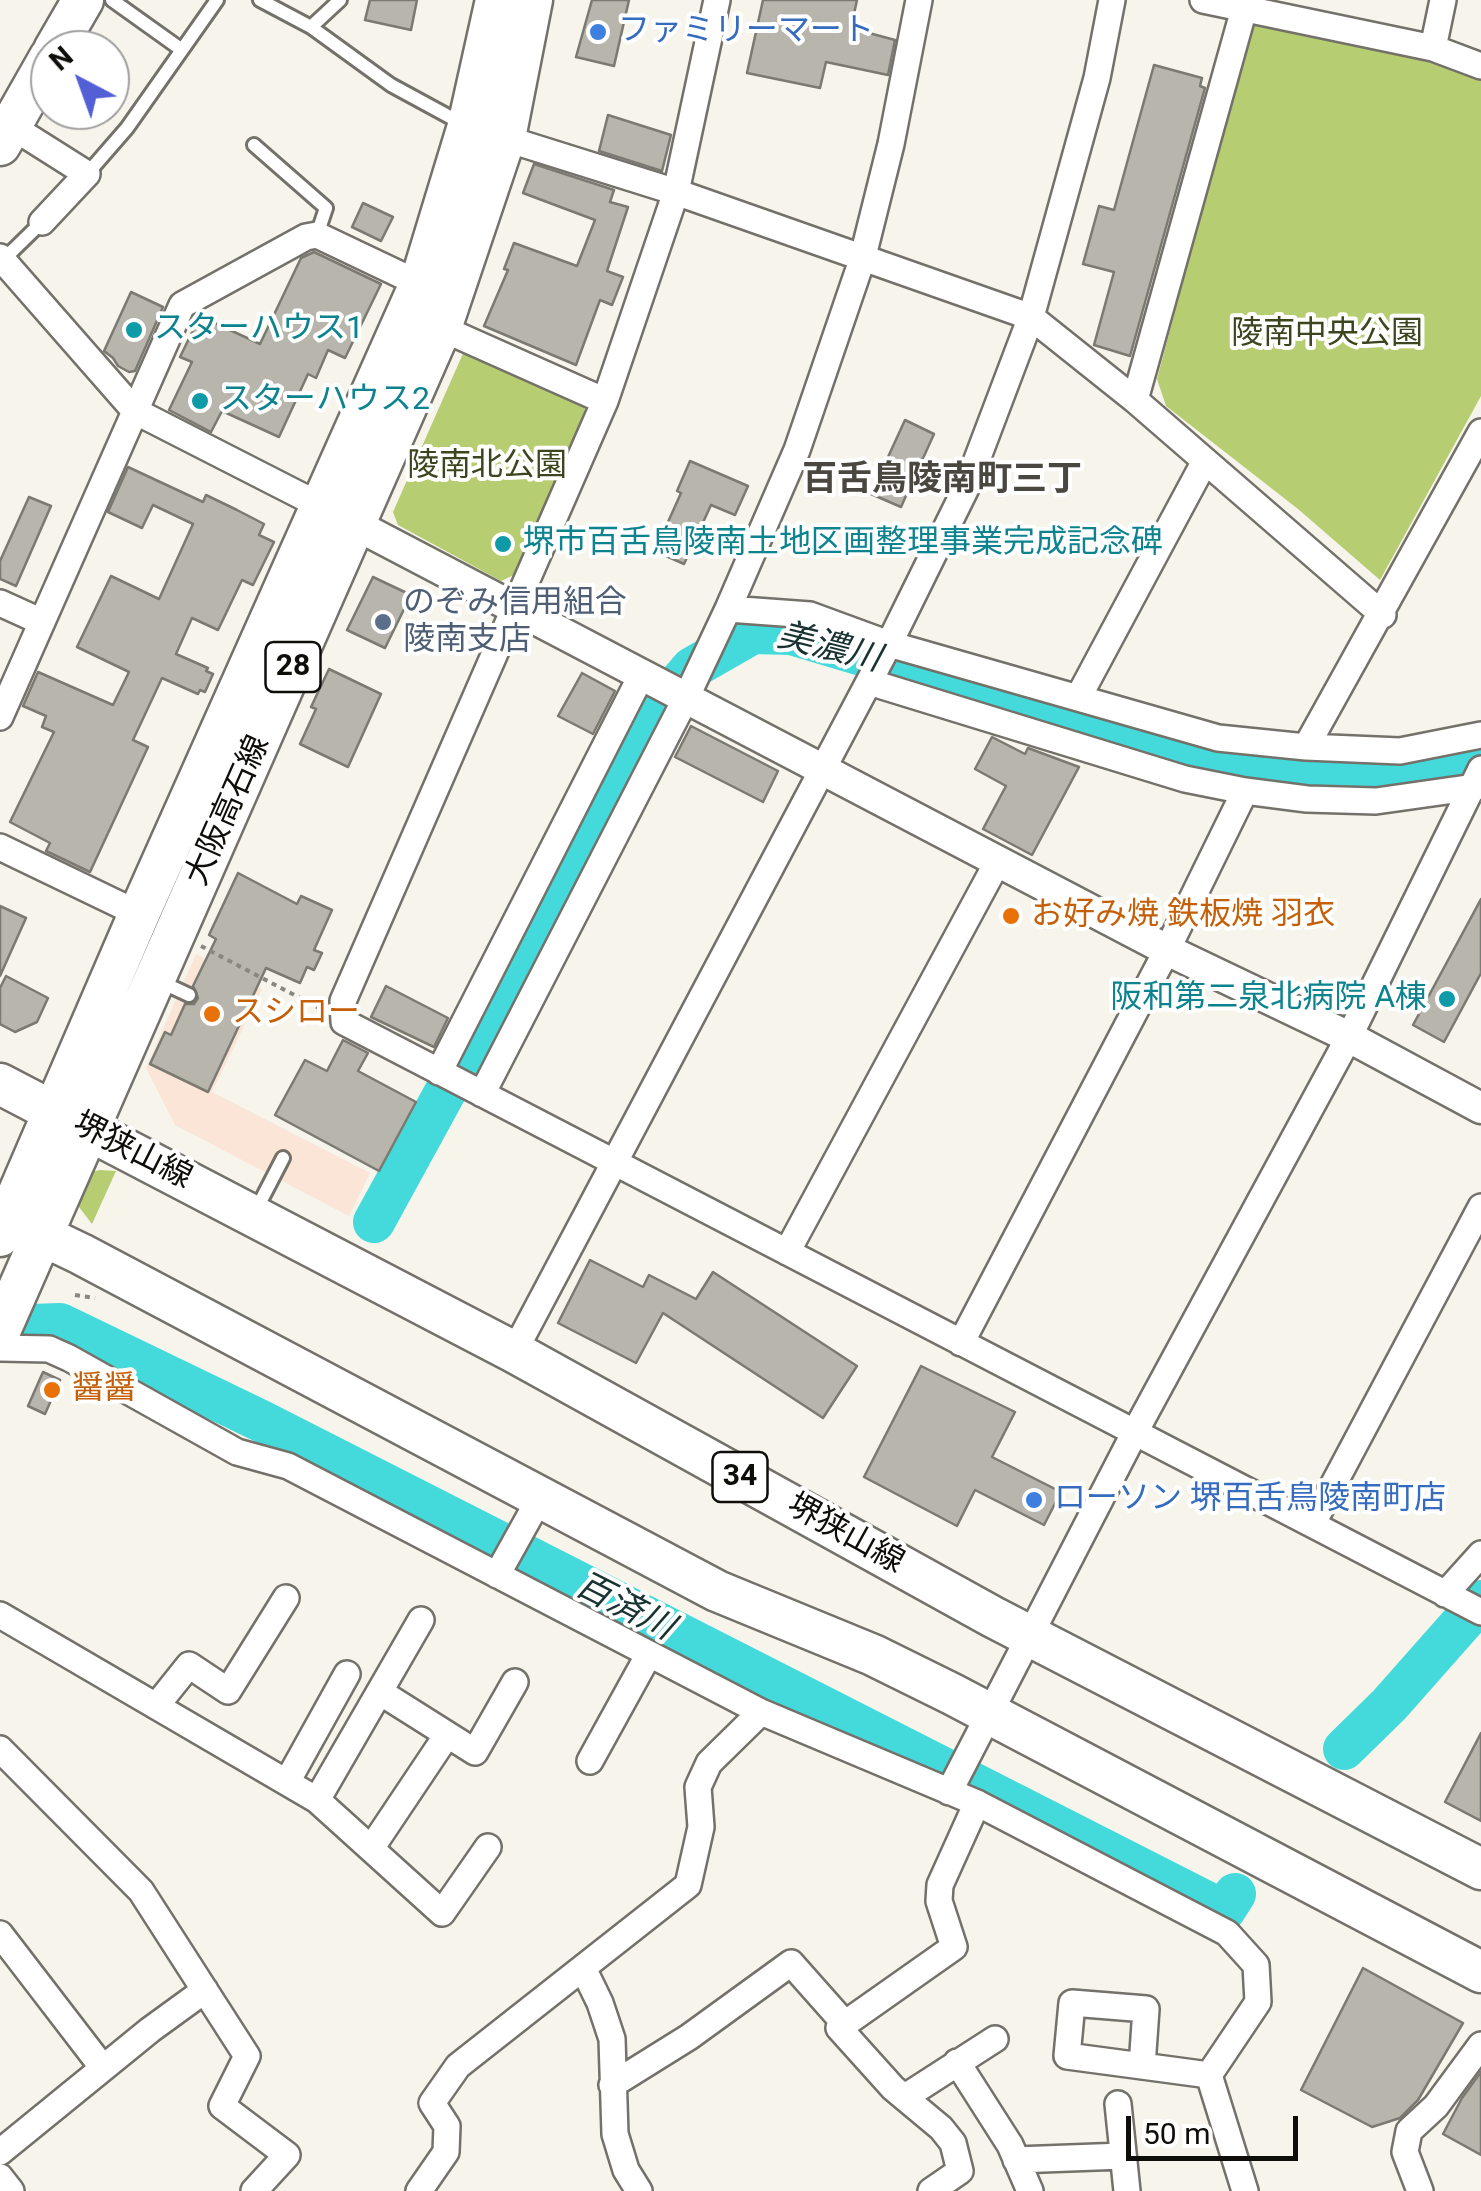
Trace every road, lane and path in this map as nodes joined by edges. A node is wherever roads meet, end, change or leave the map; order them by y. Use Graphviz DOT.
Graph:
graph roads {
  1 [pos="83,0"];
  2 [pos="112,0"];
  3 [pos="217,0"];
  4 [pos="260,0"];
  5 [pos="340,0"];
  6 [pos="496,0"];
  7 [pos="532,0"];
  8 [pos="717,0"];
  9 [pos="919,0"];
  10 [pos="1112,0"];
  11 [pos="1203,0"];
  12 [pos="1443,0"];
  13 [pos="1244,9"];
  14 [pos="311,27"];
  15 [pos="66,30"];
  16 [pos="1433,48"];
  17 [pos="182,50"];
  18 [pos="1481,66"];
  19 [pos="30,89"];
  20 [pos="4,130"];
  21 [pos="486,132"];
  22 [pos="254,145"];
  23 [pos="86,174"];
  24 [pos="676,192"];
  25 [pos="42,222"];
  26 [pos="317,236"];
  27 [pos="1,260"];
  28 [pos="862,260"];
  29 [pos="420,284"];
  30 [pos="1031,318"];
  31 [pos="441,328"];
  32 [pos="1134,400"];
  33 [pos="605,401"];
  34 [pos="135,411"];
  35 [pos="1481,432"];
  36 [pos="1205,461"];
  37 [pos="321,506"];
  38 [pos="356,526"];
  39 [pos="0,603"];
  40 [pos="516,609"];
  41 [pos="728,609"];
  42 [pos="1383,614"];
  43 [pos="42,622"];
  44 [pos="889,644"];
  45 [pos="641,676"];
  46 [pos="869,682"];
  47 [pos="686,698"];
  48 [pos="1078,698"];
  49 [pos="0,717"];
  50 [pos="1481,736"];
  51 [pos="1306,747"];
  52 [pos="822,769"];
  53 [pos="1478,779"];
  54 [pos="1245,791"];
  55 [pos="0,847"];
  56 [pos="998,861"];
  57 [pos="139,914"];
  58 [pos="192,942"];
  59 [pos="1166,950"];
  60 [pos="344,1022"];
  61 [pos="1349,1036"];
  62 [pos="442,1073"];
  63 [pos="0,1084"];
  64 [pos="477,1091"];
  65 [pos="1481,1108"];
  66 [pos="70,1121"];
  67 [pos="283,1158"];
  68 [pos="614,1162"];
  69 [pos="1481,1207"];
  70 [pos="253,1214"];
  71 [pos="13,1226"];
  72 [pos="787,1252"];
  73 [pos="2,1332"];
  74 [pos="961,1342"];
  75 [pos="514,1352"];
  76 [pos="1135,1432"];
  77 [pos="541,1496"];
  78 [pos="1313,1523"];
  79 [pos="1481,1554"];
  80 [pos="500,1571"];
  81 [pos="1448,1596"];
  82 [pos="286,1598"];
  83 [pos="1481,1612"];
  84 [pos="0,1615"];
  85 [pos="421,1620"];
  86 [pos="1030,1636"];
  87 [pos="649,1654"];
  88 [pos="348,1674"];
  89 [pos="515,1682"];
  90 [pos="380,1692"];
  91 [pos="156,1705"];
  92 [pos="761,1712"];
  93 [pos="991,1715"];
  94 [pos="447,1735"];
  95 [pos="0,1749"];
  96 [pos="590,1761"];
  97 [pos="288,1782"];
  98 [pos="953,1786"];
  99 [pos="318,1800"];
  100 [pos="977,1803"];
  101 [pos="372,1847"];
  102 [pos="488,1847"];
  103 [pos="1481,1869"];
  104 [pos="0,1934"];
  105 [pos="582,1968"];
  106 [pos="1481,1972"];
  107 [pos="205,1990"];
  108 [pos="846,2025"];
  109 [pos="995,2039"];
  110 [pos="1481,2046"];
  111 [pos="957,2062"];
  112 [pos="1142,2066"];
  113 [pos="103,2068"];
  114 [pos="1208,2075"];
  115 [pos="612,2084"];
  116 [pos="904,2098"];
  117 [pos="1118,2104"];
  118 [pos="0,2152"];
  119 [pos="1123,2156"];
  120 [pos="1016,2160"];
  121 [pos="0,2176"];
  122 [pos="11,2191"];
  123 [pos="254,2191"];
  124 [pos="419,2191"];
  125 [pos="639,2191"];
  126 [pos="931,2191"];
  127 [pos="1030,2191"];
  128 [pos="1127,2191"];
  129 [pos="1245,2191"];
  130 [pos="1420,2191"];
  1 -- 15 [label="main road"];
  2 -- 17 [label="lane"];
  3 -- 17 [label="lane"];
  4 -- 14 [label="lane"];
  5 -- 14 [label="lane"];
  6 -- 21 [label="main road, 大阪高石線 / 28"];
  7 -- 21 [label="main road, 大阪高石線 / 28"];
  8 -- 24 [label="street"];
  9 -- 28 [label="street"];
  10 -- 30 [label="street"];
  11 -- 13 [label="street"];
  12 -- 16 [label="street"];
  13 -- 16 [label="street"];
  13 -- 32 [label="street"];
  14 -- 21 [label="lane"];
  16 -- 18 [label="street"];
  17 -- 23 [label="lane"];
  19 -- 20 [label="main road"];
  20 -- 23 [label="street"];
  21 -- 24 [label="street"];
  21 -- 29 [label="main road, 大阪高石線 / 28"];
  21 -- 31 [label="main road, 大阪高石線 / 28"];
  22 -- 26 [label="lane"];
  23 -- 25 [label="street"];
  24 -- 28 [label="street"];
  24 -- 33 [label="street"];
  25 -- 27 [label="lane"];
  26 -- 29 [label="street"];
  26 -- 34 [label="street"];
  27 -- 34 [label="street"];
  28 -- 30 [label="street"];
  28 -- 41 [label="street"];
  29 -- 37 [label="main road, 大阪高石線 / 28"];
  30 -- 32 [label="street"];
  30 -- 44 [label="street"];
  31 -- 33 [label="street"];
  31 -- 38 [label="main road, 大阪高石線 / 28"];
  32 -- 36 [label="street"];
  33 -- 40 [label="street"];
  34 -- 37 [label="street"];
  34 -- 43 [label="street"];
  35 -- 42 [label="street"];
  36 -- 42 [label="street"];
  36 -- 48 [label="street"];
  37 -- 38 [label="street"];
  37 -- 57 [label="main road, 大阪高石線 / 28"];
  38 -- 40 [label="street"];
  38 -- 66 [label="main road, 大阪高石線 / 28"];
  39 -- 43 [label="street"];
  40 -- 45 [label="street"];
  40 -- 60 [label="street"];
  41 -- 44 [label="street"];
  41 -- 47 [label="street"];
  42 -- 51 [label="street"];
  43 -- 49 [label="street"];
  44 -- 46 [label="street"];
  44 -- 48 [label="street"];
  45 -- 47 [label="street"];
  45 -- 62 [label="street"];
  46 -- 52 [label="street"];
  46 -- 54 [label="street"];
  47 -- 52 [label="street"];
  47 -- 64 [label="street"];
  48 -- 51 [label="street"];
  50 -- 51 [label="street"];
  52 -- 56 [label="street"];
  52 -- 68 [label="street"];
  53 -- 54 [label="street"];
  53 -- 61 [label="street"];
  54 -- 59 [label="street"];
  55 -- 57 [label="street"];
  56 -- 59 [label="street"];
  56 -- 72 [label="street"];
  57 -- 66 [label="main road, 大阪高石線 / 28"];
  58 -- 60 [label="path"];
  59 -- 61 [label="street"];
  59 -- 74 [label="street"];
  60 -- 62 [label="street"];
  61 -- 65 [label="street"];
  61 -- 76 [label="street"];
  62 -- 64 [label="street"];
  63 -- 66 [label="main road, 堺狭山線 / 34"];
  64 -- 68 [label="street"];
  66 -- 70 [label="main road, 堺狭山線 / 34"];
  66 -- 71 [label="main road, 大阪高石線 / 28"];
  67 -- 70 [label="lane"];
  68 -- 72 [label="street"];
  68 -- 75 [label="street"];
  69 -- 78 [label="street"];
  70 -- 75 [label="main road, 堺狭山線 / 34"];
  71 -- 73 [label="main road, 大阪高石線 / 28"];
  71 -- 77 [label="main road"];
  72 -- 74 [label="street"];
  73 -- 80 [label="street"];
  74 -- 76 [label="street"];
  75 -- 86 [label="main road, 堺狭山線 / 34"];
  76 -- 78 [label="street"];
  76 -- 86 [label="street"];
  77 -- 80 [label="street"];
  77 -- 93 [label="main road"];
  78 -- 81 [label="street"];
  79 -- 81 [label="street"];
  80 -- 87 [label="street"];
  81 -- 83 [label="street"];
  82 -- 91 [label="street"];
  84 -- 91 [label="street"];
  85 -- 90 [label="street"];
  86 -- 93 [label="street"];
  86 -- 103 [label="main road, 堺狭山線 / 34"];
  87 -- 92 [label="street"];
  87 -- 96 [label="street"];
  88 -- 97 [label="street"];
  89 -- 94 [label="street"];
  90 -- 94 [label="street"];
  90 -- 99 [label="street"];
  91 -- 97 [label="street"];
  92 -- 98 [label="street"];
  92 -- 105 [label="street"];
  93 -- 98 [label="street"];
  93 -- 106 [label="main road"];
  94 -- 101 [label="street"];
  95 -- 107 [label="street"];
  97 -- 99 [label="street"];
  98 -- 100 [label="street"];
  99 -- 101 [label="street"];
  100 -- 108 [label="street"];
  100 -- 114 [label="street"];
  101 -- 102 [label="street"];
  104 -- 113 [label="street"];
  105 -- 115 [label="street"];
  105 -- 124 [label="street"];
  107 -- 113 [label="street"];
  107 -- 123 [label="street"];
  108 -- 115 [label="street"];
  108 -- 116 [label="street"];
  109 -- 111 [label="street"];
  110 -- 130 [label="street"];
  111 -- 116 [label="street"];
  111 -- 120 [label="street"];
  112 -- 114 [label="street"];
  113 -- 118 [label="street"];
  114 -- 129 [label="street"];
  115 -- 125 [label="street"];
  116 -- 126 [label="street"];
  117 -- 119 [label="street"];
  119 -- 120 [label="street"];
  119 -- 128 [label="street"];
  120 -- 127 [label="street"];
  121 -- 122 [label="street"];
}
